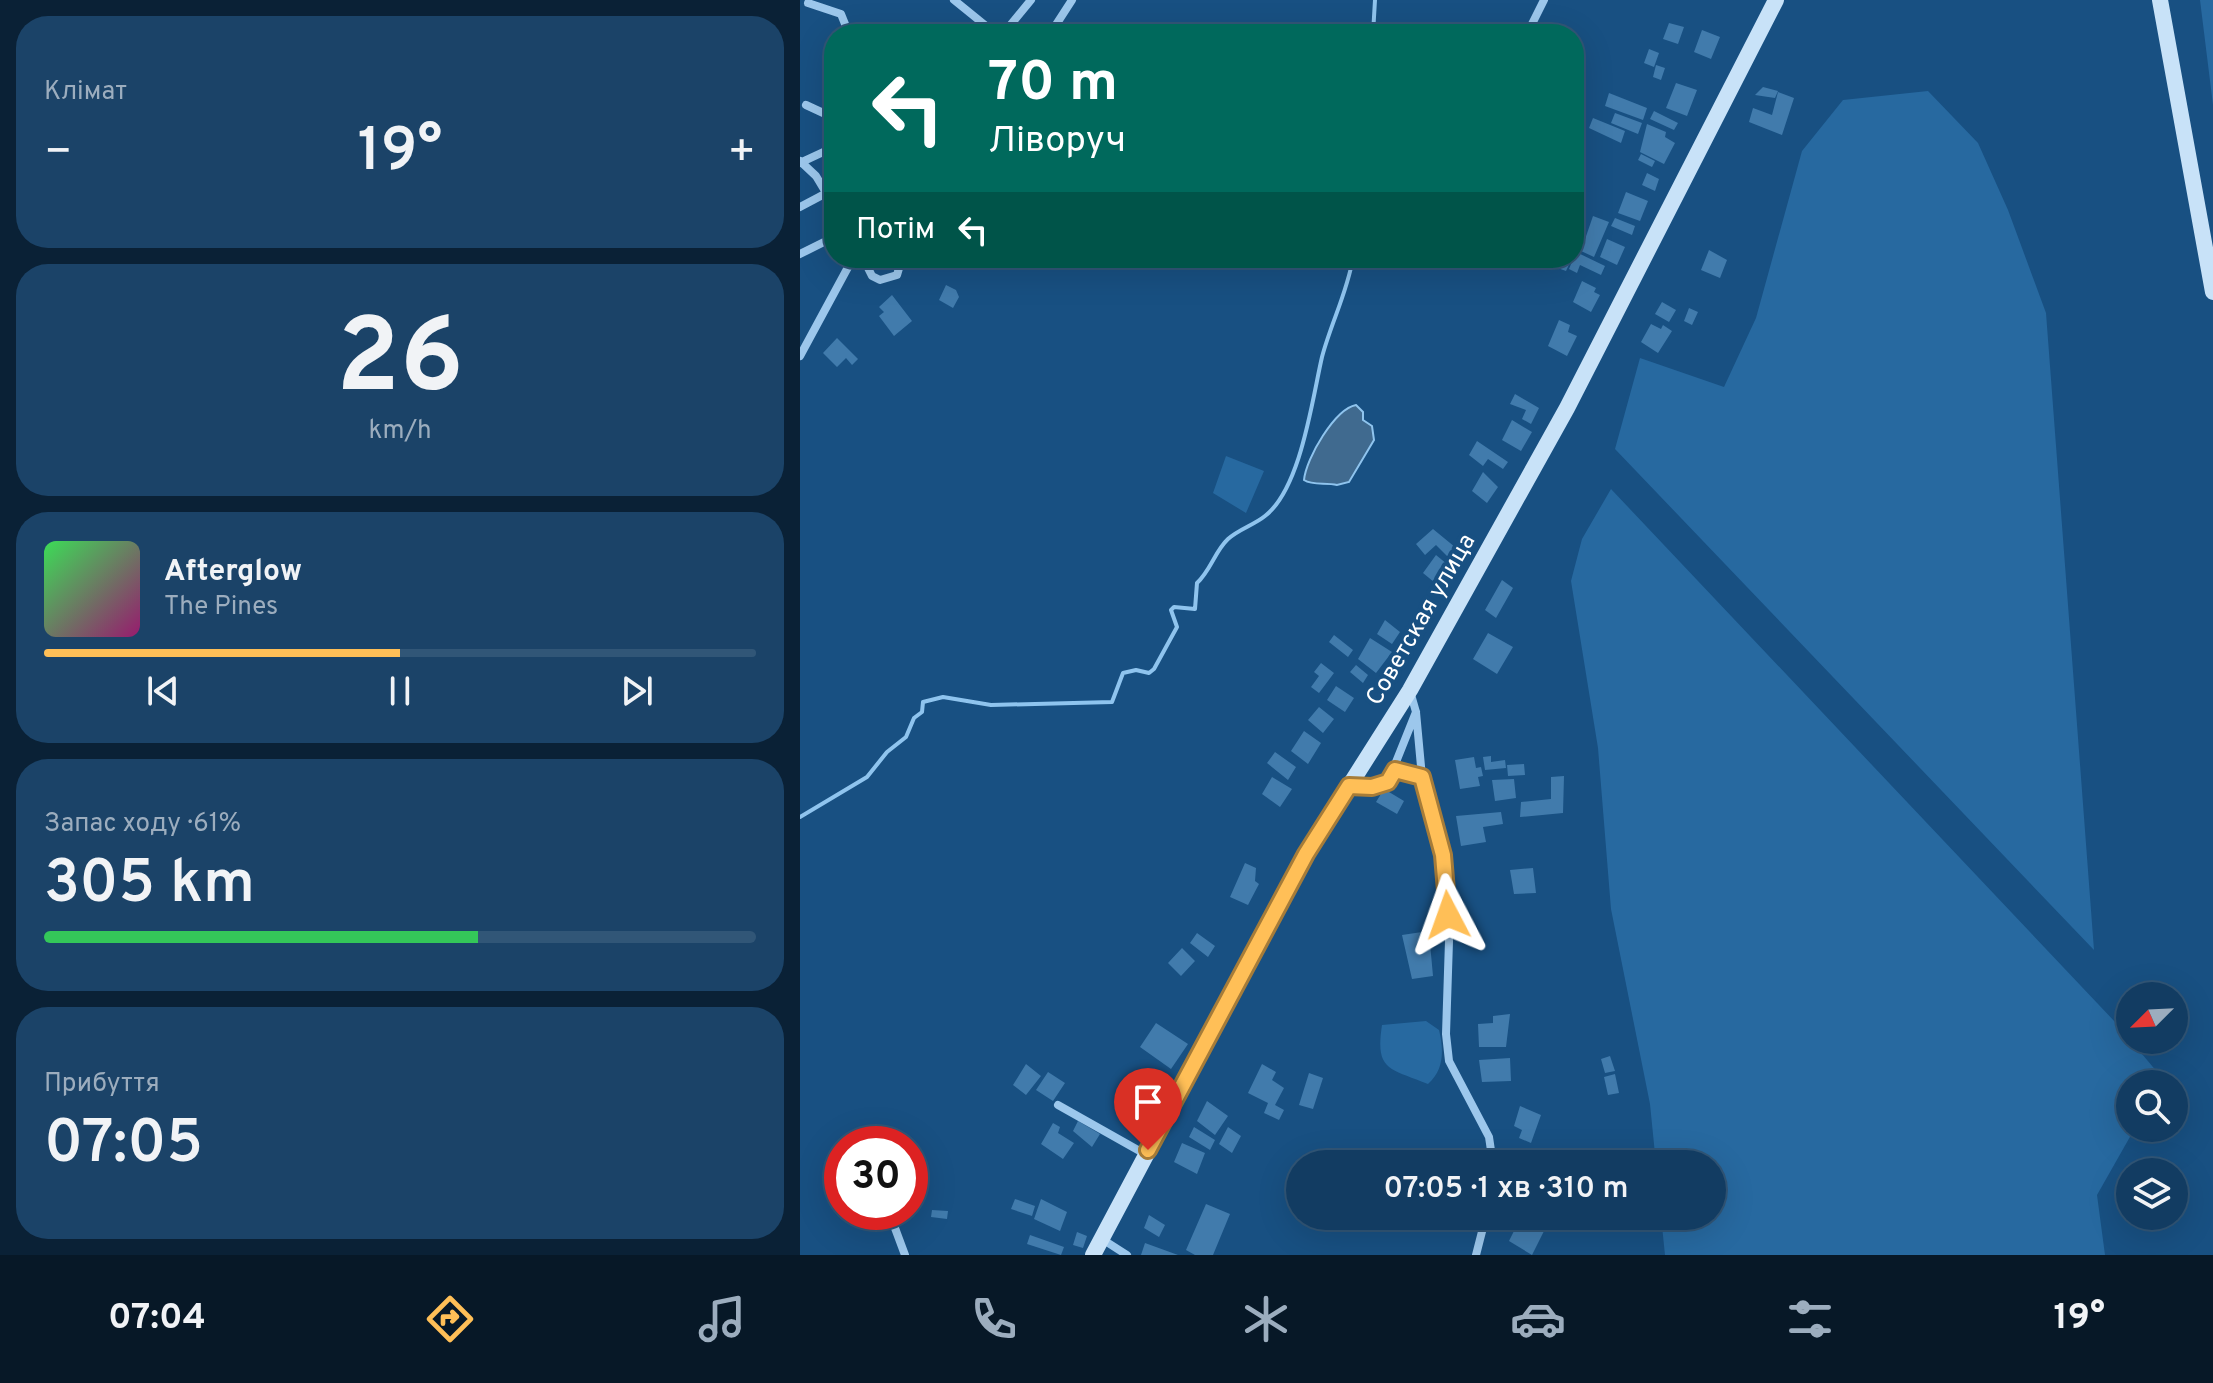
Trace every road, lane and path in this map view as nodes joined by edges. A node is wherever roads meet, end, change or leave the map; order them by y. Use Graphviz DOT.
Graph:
graph roads {
  1 [pos="954,0"];
  2 [pos="1031,0"];
  3 [pos="1072,0"];
  4 [pos="1544,0"];
  5 [pos="1776,0"];
  6 [pos="2160,0"];
  7 [pos="808,3"];
  8 [pos="845,24"];
  9 [pos="984,24"];
  10 [pos="1011,24"];
  11 [pos="1056,24"];
  12 [pos="1532,24"];
  13 [pos="806,105"];
  14 [pos="824,113"];
  15 [pos="824,152"];
  16 [pos="801,162"];
  17 [pos="824,184"];
  18 [pos="824,195"];
  19 [pos="800,207"];
  20 [pos="824,242"];
  21 [pos="800,254"];
  22 [pos="843,268"];
  23 [pos="848,268"];
  24 [pos="868,268"];
  25 [pos="899,268"];
  26 [pos="843,277"];
  27 [pos="2213,292"];
  28 [pos="800,356"];
  29 [pos="1410,690"];
  30 [pos="1416,712"];
  31 [pos="1395,770"];
  32 [pos="1422,777"];
  33 [pos="1349,786"];
  34 [pos="1058,1105"];
  35 [pos="1491,1150"];
  36 [pos="1145,1154"];
  37 [pos="896,1230"];
  38 [pos="1482,1230"];
  39 [pos="1101,1239"];
  40 [pos="905,1255"];
  41 [pos="1093,1255"];
  42 [pos="1127,1255"];
  43 [pos="1476,1255"];
  1 -- 9 [label="street"];
  2 -- 10 [label="street"];
  3 -- 11 [label="street"];
  4 -- 12 [label="street"];
  5 -- 29 [label="main road, Советская улица"];
  6 -- 27 [label="main road"];
  7 -- 8 [label="street"];
  13 -- 14 [label="street"];
  15 -- 16 [label="street"];
  16 -- 17 [label="street"];
  18 -- 19 [label="street"];
  20 -- 21 [label="street"];
  22 -- 26 [label="street"];
  23 -- 26 [label="street"];
  24 -- 25 [label="street"];
  26 -- 28 [label="street"];
  29 -- 30 [label="street"];
  29 -- 33 [label="main road, Советская улица"];
  30 -- 31 [label="street"];
  30 -- 32 [label="street"];
  31 -- 32 [label="street"];
  31 -- 33 [label="street"];
  32 -- 35 [label="street"];
  33 -- 36 [label="main road, Советская улица"];
  34 -- 36 [label="street"];
  36 -- 39 [label="main road, Советская улица"];
  37 -- 40 [label="street"];
  38 -- 43 [label="street"];
  39 -- 41 [label="main road, Советская улица"];
  39 -- 42 [label="street"];
}
